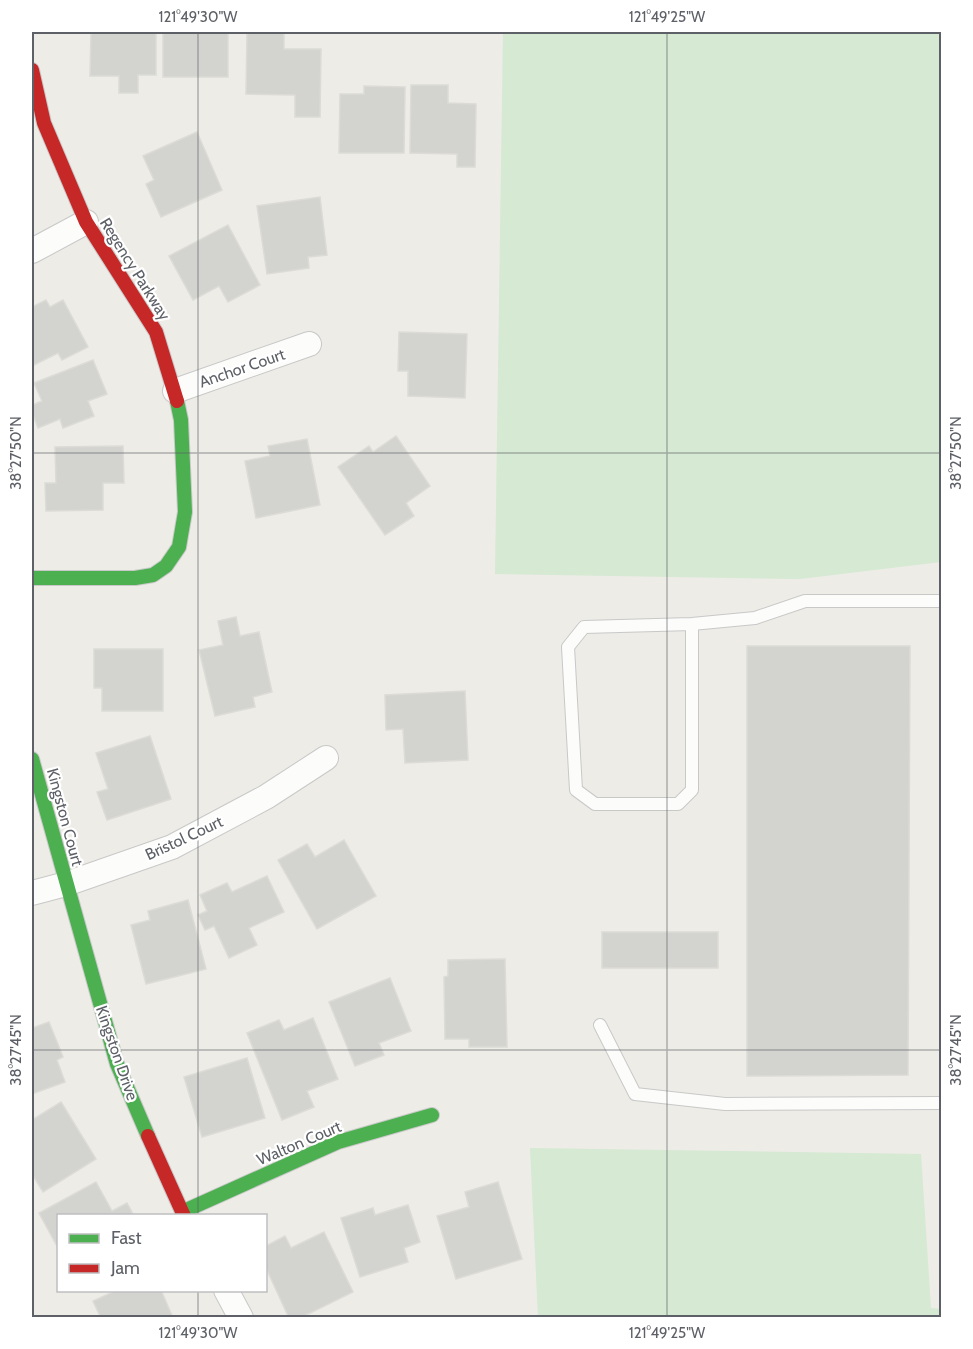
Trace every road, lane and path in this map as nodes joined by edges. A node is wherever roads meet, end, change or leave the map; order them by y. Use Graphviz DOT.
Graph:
graph roads {
  1 [pos="32,70"];
  2 [pos="86,222"];
  3 [pos="32,251"];
  4 [pos="309,344"];
  5 [pos="175,391"];
  6 [pos="32,578"];
  7 [pos="942,601"];
  8 [pos="692,624"];
  9 [pos="326,758"];
  10 [pos="32,759"];
  11 [pos="66,884"];
  12 [pos="32,893"];
  13 [pos="600,1025"];
  14 [pos="942,1103"];
  15 [pos="432,1115"];
  16 [pos="183,1214"];
  17 [pos="227,1292"];
  18 [pos="241,1317"];
  1 -- 2 [label="street, Regency Parkway"];
  2 -- 3 [label="street"];
  2 -- 5 [label="street, Regency Parkway"];
  4 -- 5 [label="street, Anchor Court"];
  5 -- 6 [label="street, Regency Parkway"];
  7 -- 8 [label="lane"];
  8 -- 8 [label="lane"];
  9 -- 11 [label="street, Bristol Court"];
  10 -- 11 [label="street, Kingston Court"];
  11 -- 12 [label="street, Bristol Court"];
  11 -- 16 [label="street, Kingston Drive"];
  13 -- 14 [label="lane"];
  15 -- 16 [label="street, Walton Court"];
  17 -- 18 [label="street"];
}
